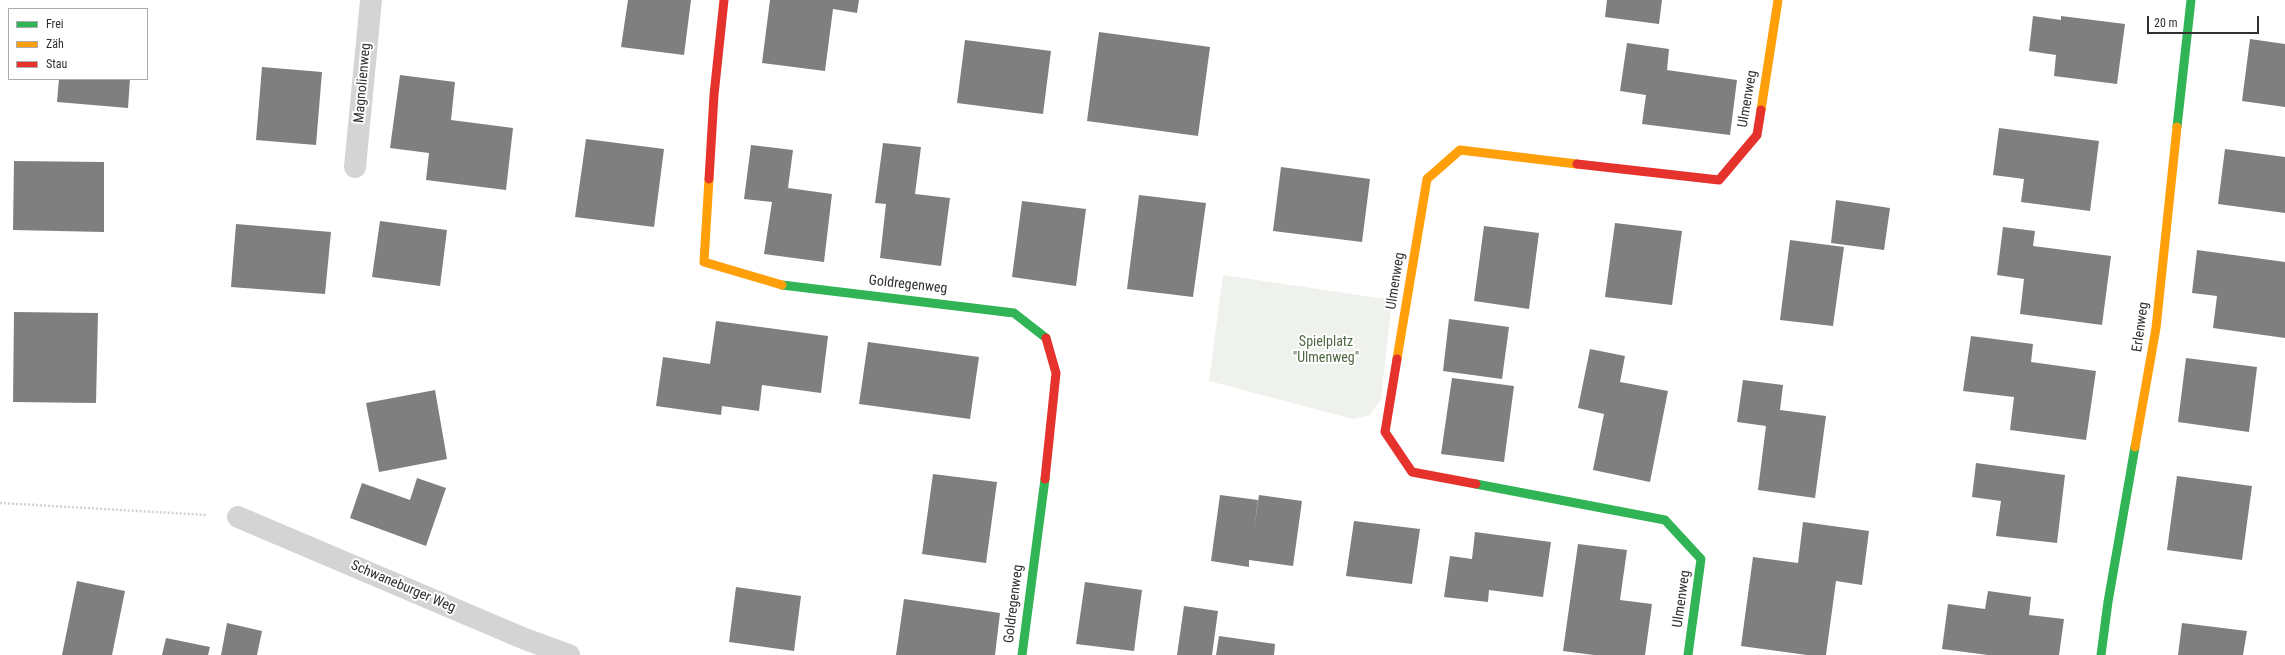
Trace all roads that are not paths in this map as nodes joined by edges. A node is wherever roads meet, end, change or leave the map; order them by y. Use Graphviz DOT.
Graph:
graph roads {
  1 [pos="371,0"];
  2 [pos="724,0"];
  3 [pos="1778,0"];
  4 [pos="2191,0"];
  5 [pos="355,167"];
  6 [pos="238,517"];
  7 [pos="569,655"];
  8 [pos="1022,655"];
  9 [pos="1688,655"];
  10 [pos="2101,655"];
  1 -- 5 [label="street, Magnolienweg"];
  2 -- 8 [label="street, Goldregenweg"];
  3 -- 9 [label="street, Ulmenweg"];
  4 -- 10 [label="street, Erlenweg"];
  6 -- 7 [label="street, Schwaneburger Weg"];
}
